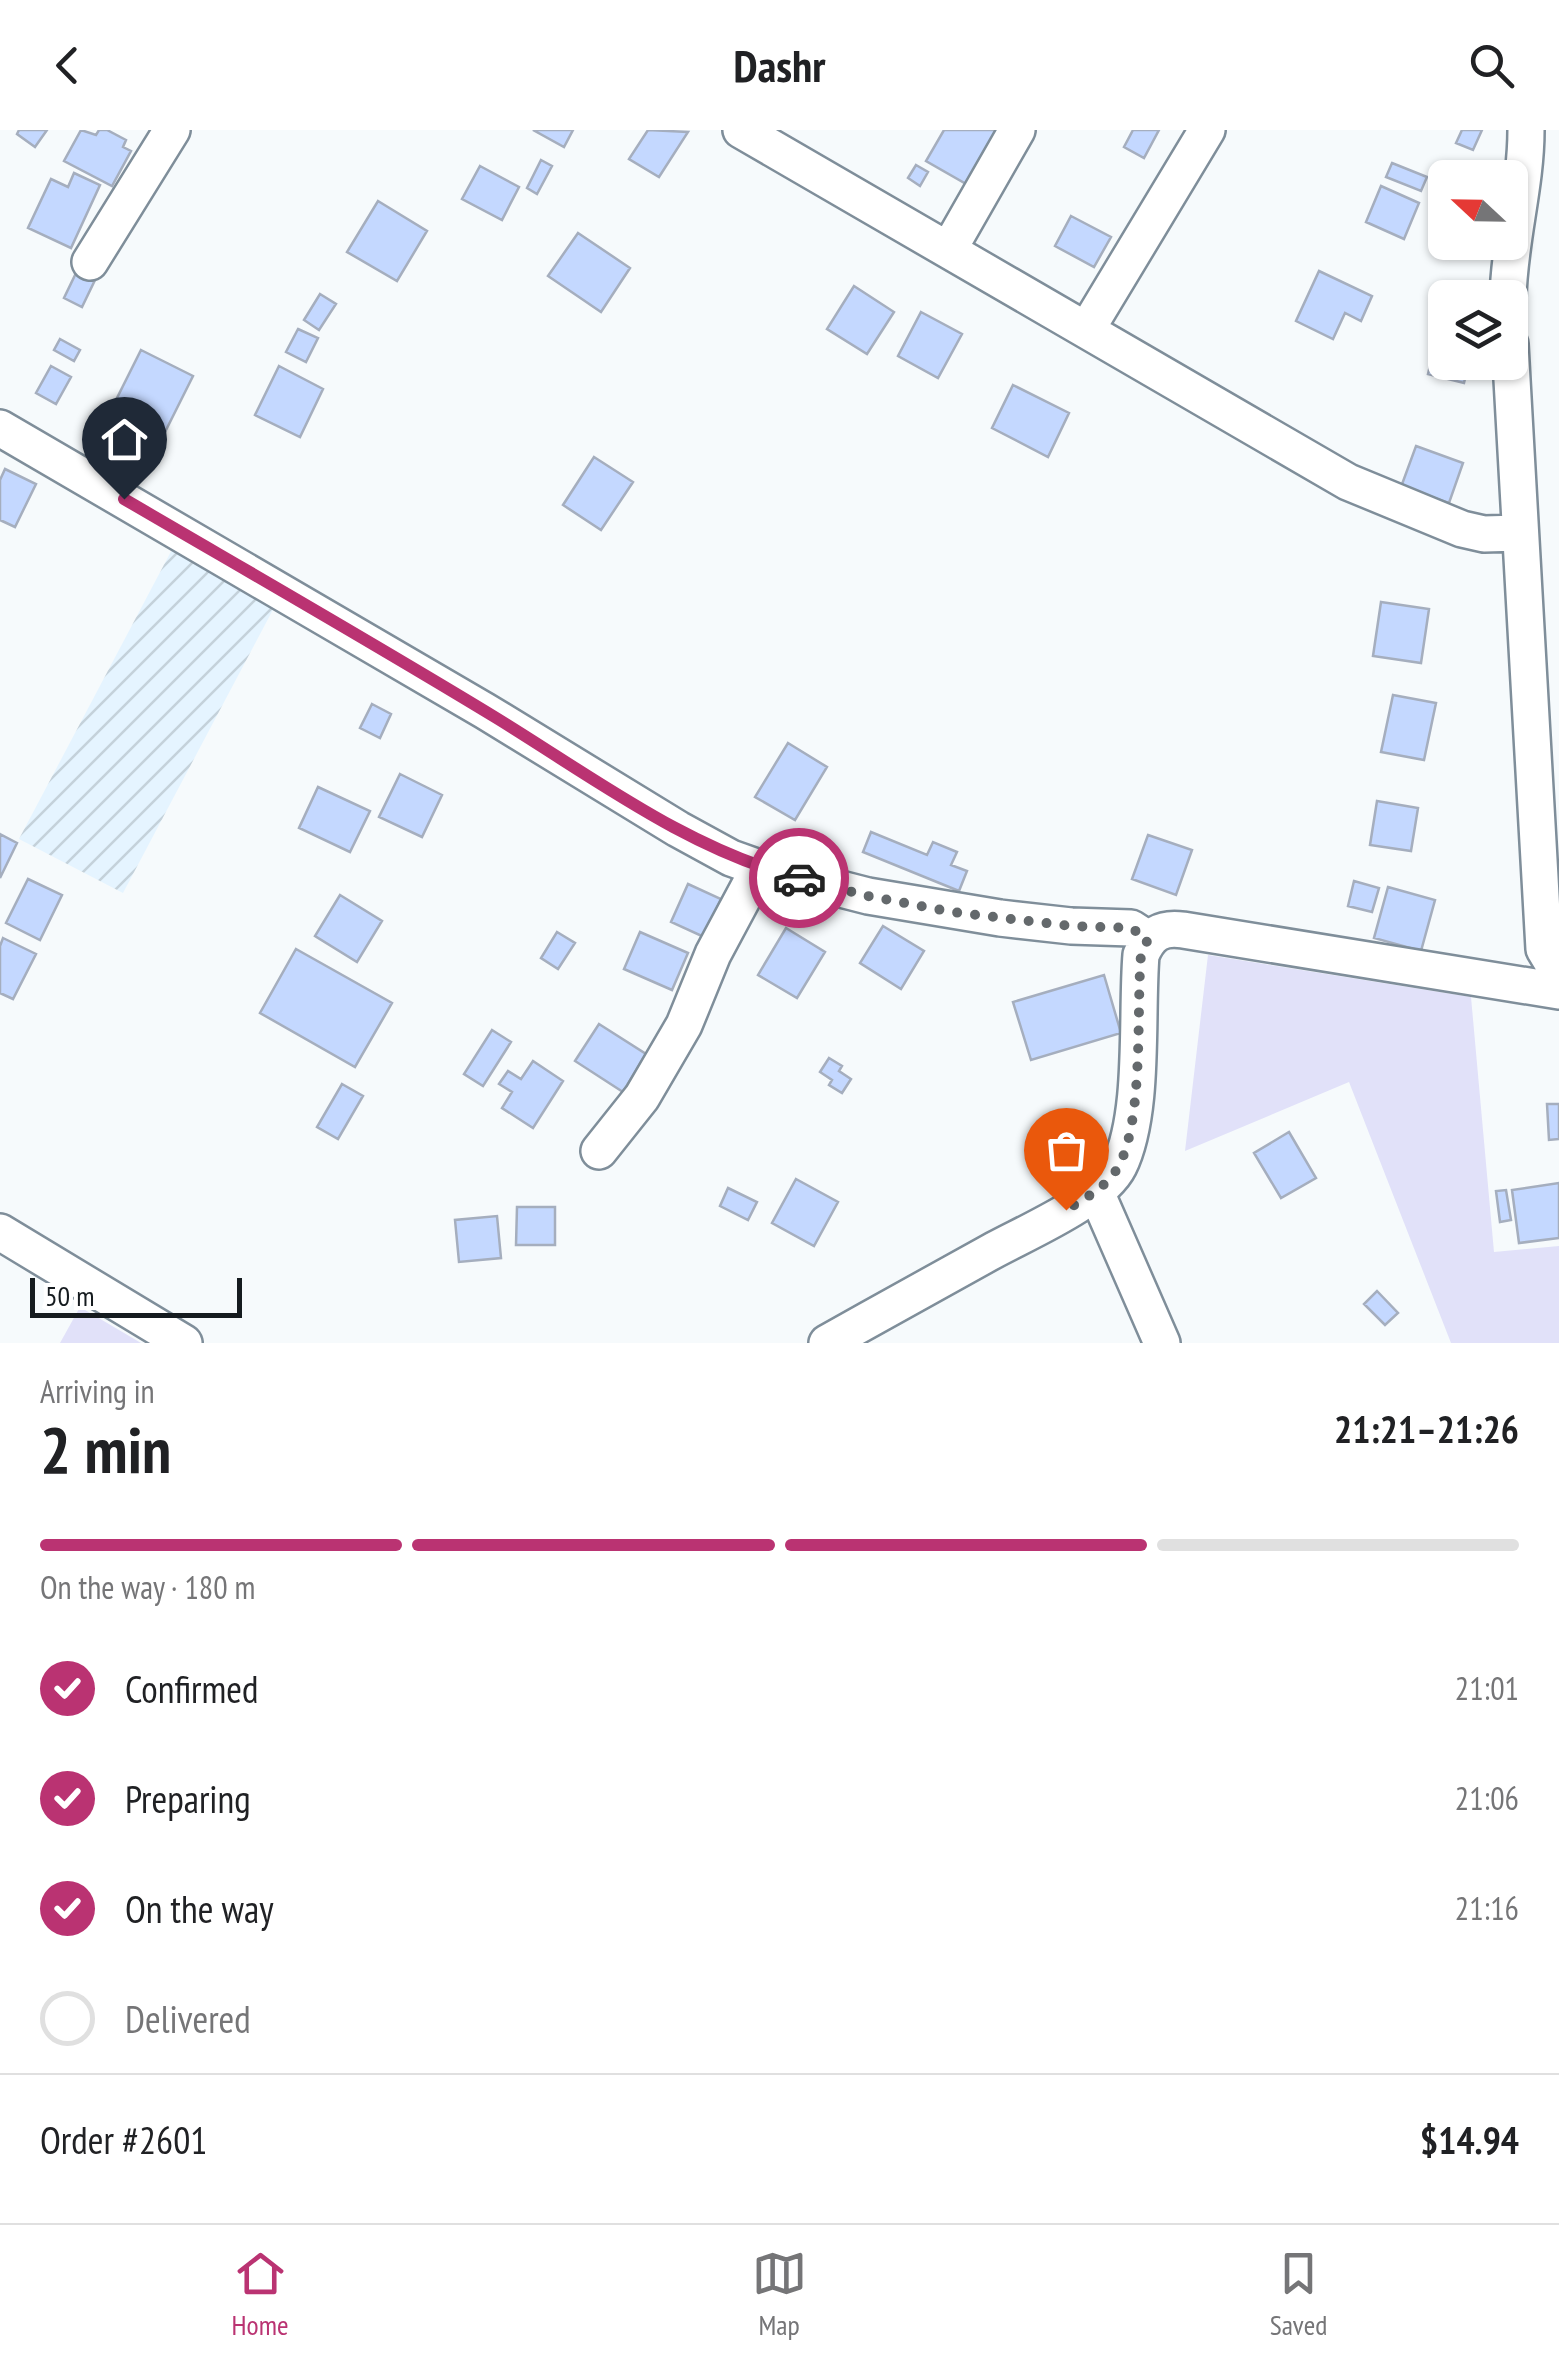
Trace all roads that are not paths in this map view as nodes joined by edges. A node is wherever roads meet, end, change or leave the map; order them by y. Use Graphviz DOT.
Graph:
graph roads {
  1 [pos="172,130"];
  2 [pos="741,130"];
  3 [pos="1017,130"];
  4 [pos="1207,130"];
  5 [pos="1526,130"];
  6 [pos="1547,130"];
  7 [pos="784,141"];
  8 [pos="1524,160"];
  9 [pos="1528,170"];
  10 [pos="948,250"];
  11 [pos="90,262"];
  12 [pos="1086,328"];
  13 [pos="1512,380"];
  14 [pos="0,428"];
  15 [pos="1519,534"];
  16 [pos="758,868"];
  17 [pos="1542,918"];
  18 [pos="1148,939"];
  19 [pos="1559,974"];
  20 [pos="1474,979"];
  21 [pos="1559,991"];
  22 [pos="598,1151"];
  23 [pos="1096,1192"];
  24 [pos="5,1246"];
  25 [pos="184,1343"];
  26 [pos="827,1343"];
  27 [pos="1162,1343"];
  1 -- 11 [label="street"];
  2 -- 7 [label="street"];
  3 -- 10 [label="street"];
  4 -- 12 [label="street"];
  5 -- 8 [label="street"];
  6 -- 9 [label="street"];
  7 -- 10 [label="street"];
  10 -- 12 [label="street"];
  12 -- 15 [label="street"];
  13 -- 15 [label="street"];
  14 -- 16 [label="street"];
  15 -- 17 [label="street"];
  16 -- 18 [label="street"];
  16 -- 22 [label="street"];
  17 -- 19 [label="street"];
  17 -- 20 [label="street"];
  18 -- 20 [label="street"];
  18 -- 23 [label="street"];
  20 -- 21 [label="street"];
  23 -- 26 [label="street"];
  23 -- 27 [label="street"];
  24 -- 25 [label="street"];
}
